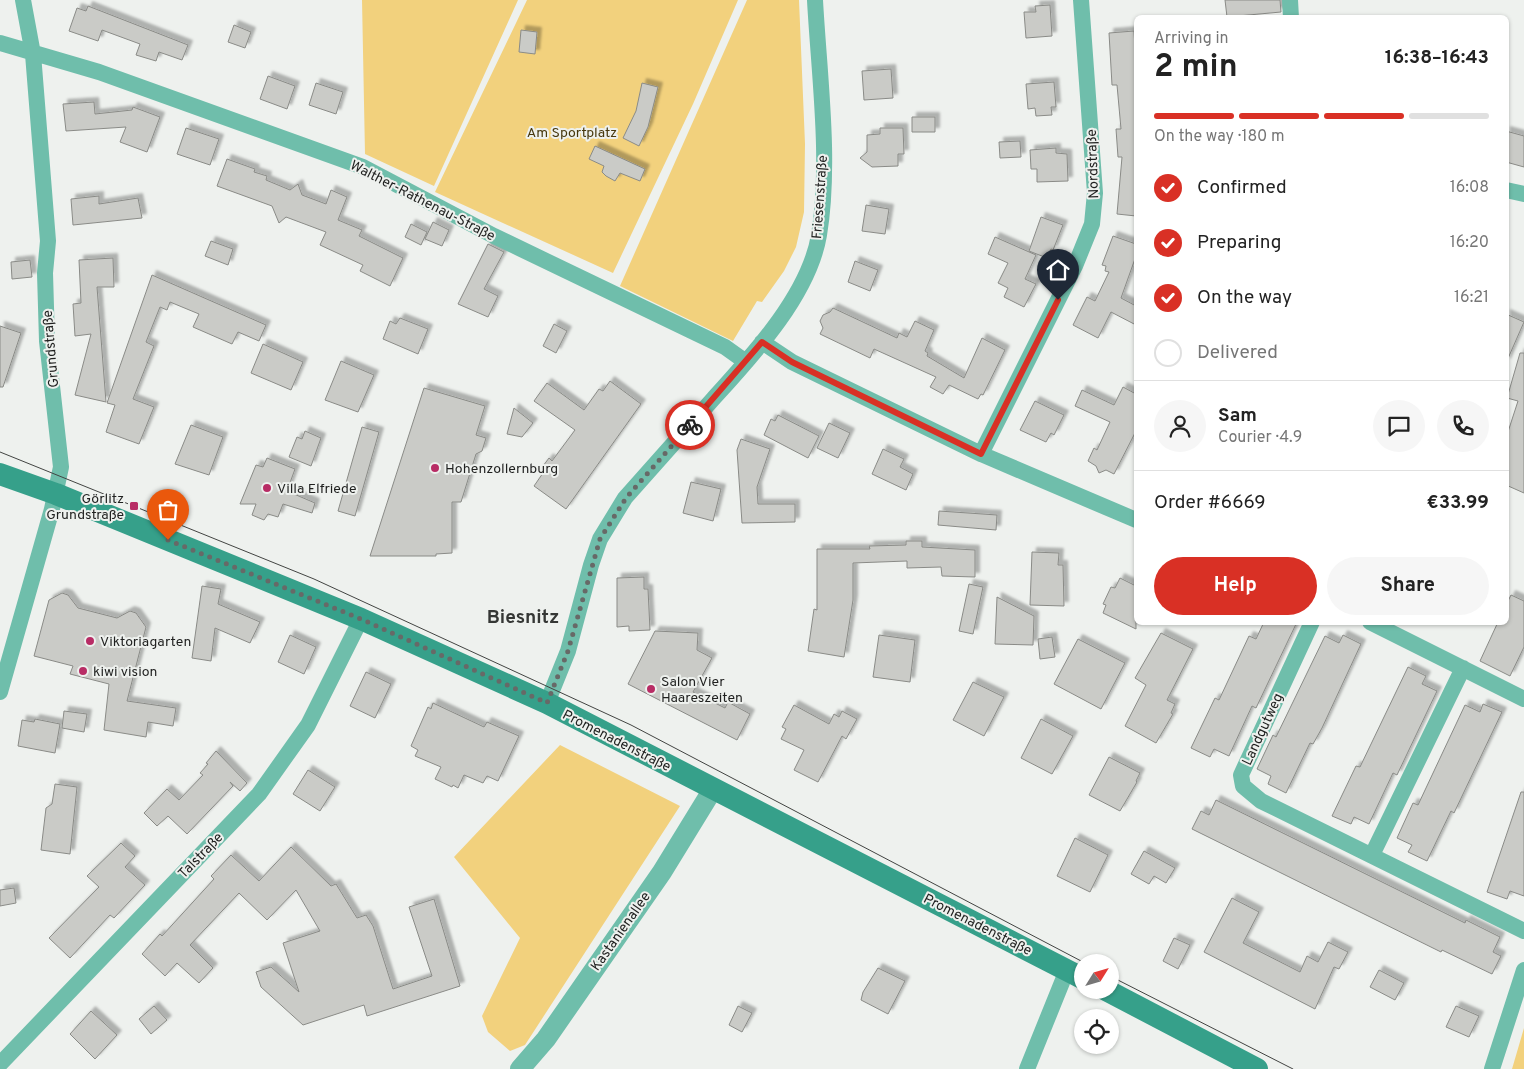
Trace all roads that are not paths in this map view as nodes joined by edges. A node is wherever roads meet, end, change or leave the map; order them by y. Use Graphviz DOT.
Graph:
graph roads {
  1 [pos="23,0"];
  2 [pos="815,0"];
  3 [pos="1081,0"];
  4 [pos="1290,0"];
  5 [pos="1291,15"];
  6 [pos="0,43"];
  7 [pos="34,54"];
  8 [pos="1509,191"];
  9 [pos="1524,194"];
  10 [pos="762,342"];
  11 [pos="746,362"];
  12 [pos="981,454"];
  13 [pos="0,474"];
  14 [pos="56,494"];
  15 [pos="1134,519"];
  16 [pos="361,619"];
  17 [pos="1311,625"];
  18 [pos="1376,625"];
  19 [pos="1463,668"];
  20 [pos="0,692"];
  21 [pos="1524,699"];
  22 [pos="547,703"];
  23 [pos="713,789"];
  24 [pos="1372,856"];
  25 [pos="1524,931"];
  26 [pos="1524,970"];
  27 [pos="1074,973"];
  28 [pos="1074,976"];
  29 [pos="1119,997"];
  30 [pos="0,1064"];
  31 [pos="520,1069"];
  32 [pos="1027,1069"];
  33 [pos="1257,1069"];
  34 [pos="1492,1069"];
  1 -- 7 [label="street, Grundstraße"];
  2 -- 10 [label="street, Friesenstraße"];
  3 -- 12 [label="street, Nordstraße"];
  4 -- 5 [label="street"];
  6 -- 7 [label="street, Walther-Rathenau-Straße"];
  7 -- 11 [label="street, Walther-Rathenau-Straße"];
  7 -- 14 [label="street, Grundstraße"];
  8 -- 9 [label="street"];
  10 -- 11 [label="street, Friesenstraße"];
  10 -- 12 [label="street"];
  11 -- 22 [label="street, Friesenstraße"];
  12 -- 15 [label="street"];
  13 -- 14 [label="main road, Promenadenstraße"];
  14 -- 16 [label="main road, Promenadenstraße"];
  14 -- 20 [label="street, Grundstraße"];
  16 -- 22 [label="main road, Promenadenstraße"];
  16 -- 30 [label="street, Talstraße"];
  17 -- 24 [label="street, Landgutweg"];
  18 -- 19 [label="street"];
  19 -- 21 [label="street"];
  19 -- 24 [label="street"];
  22 -- 23 [label="main road, Promenadenstraße"];
  23 -- 27 [label="main road, Promenadenstraße"];
  23 -- 31 [label="street, Kastanienallee"];
  24 -- 25 [label="street, Landgutweg"];
  26 -- 34 [label="street"];
  28 -- 32 [label="street"];
  29 -- 33 [label="main road"];
}
